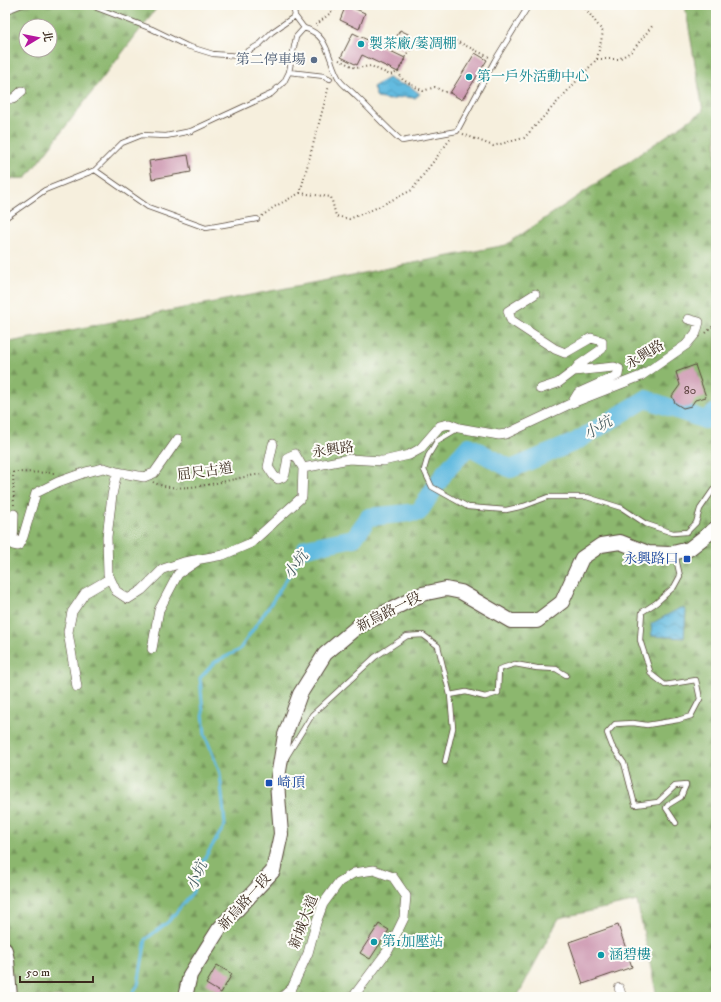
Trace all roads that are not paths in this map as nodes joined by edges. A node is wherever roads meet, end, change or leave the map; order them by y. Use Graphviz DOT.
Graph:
graph roads {
  1 [pos="22,5"];
  2 [pos="95,5"];
  3 [pos="293,5"];
  4 [pos="529,5"];
  5 [pos="5,13"];
  6 [pos="295,16"];
  7 [pos="304,28"];
  8 [pos="289,72"];
  9 [pos="330,79"];
  10 [pos="22,91"];
  11 [pos="5,99"];
  12 [pos="94,170"];
  13 [pos="5,218"];
  14 [pos="257,219"];
  15 [pos="535,294"];
  16 [pos="688,319"];
  17 [pos="574,371"];
  18 [pos="540,389"];
  19 [pos="572,403"];
  20 [pos="459,428"];
  21 [pos="178,439"];
  22 [pos="273,444"];
  23 [pos="304,468"];
  24 [pos="117,472"];
  25 [pos="716,488"];
  26 [pos="14,514"];
  27 [pos="716,528"];
  28 [pos="674,553"];
  29 [pos="199,560"];
  30 [pos="109,579"];
  31 [pos="152,649"];
  32 [pos="566,675"];
  33 [pos="77,687"];
  34 [pos="450,695"];
  35 [pos="445,762"];
  36 [pos="280,763"];
  37 [pos="676,823"];
  38 [pos="5,950"];
  39 [pos="10,997"];
  40 [pos="185,997"];
  41 [pos="282,997"];
  42 [pos="353,997"];
  1 -- 5 [label="lane"];
  2 -- 6 [label="lane"];
  3 -- 6 [label="lane"];
  4 -- 7 [label="lane"];
  6 -- 7 [label="lane"];
  7 -- 8 [label="lane"];
  8 -- 9 [label="lane"];
  8 -- 12 [label="lane"];
  10 -- 11 [label="street"];
  12 -- 13 [label="lane"];
  12 -- 14 [label="lane"];
  15 -- 17 [label="street"];
  16 -- 19 [label="street, 永興路"];
  17 -- 18 [label="street"];
  17 -- 19 [label="street"];
  19 -- 20 [label="street, 永興路"];
  20 -- 23 [label="street, 永興路"];
  20 -- 25 [label="lane"];
  21 -- 24 [label="street"];
  22 -- 23 [label="street"];
  23 -- 29 [label="street, 永興路"];
  24 -- 26 [label="street"];
  24 -- 30 [label="street"];
  27 -- 28 [label="main road, 新烏路一段"];
  28 -- 36 [label="main road, 新烏路一段"];
  28 -- 37 [label="lane"];
  29 -- 30 [label="street, 永興路"];
  29 -- 31 [label="street"];
  30 -- 33 [label="street"];
  32 -- 34 [label="lane"];
  34 -- 35 [label="lane"];
  34 -- 36 [label="lane"];
  36 -- 40 [label="main road, 新烏路一段"];
  38 -- 39 [label="main road"];
  41 -- 42 [label="street, 新城大道"];
}
